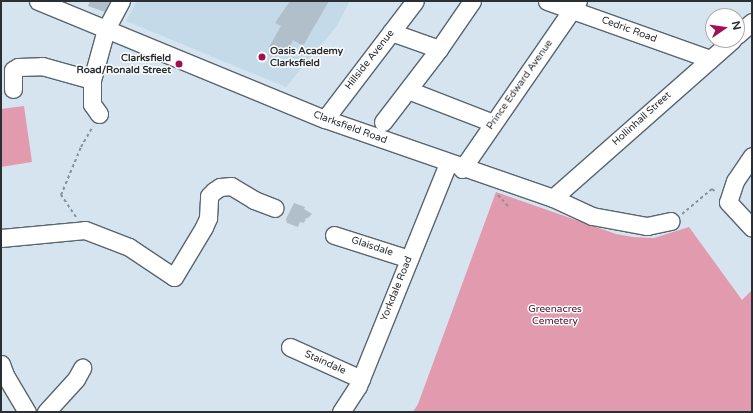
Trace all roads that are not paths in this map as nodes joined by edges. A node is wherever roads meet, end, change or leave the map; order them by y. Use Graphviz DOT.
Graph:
graph roads {
  1 [pos="38,1"];
  2 [pos="121,1"];
  3 [pos="415,1"];
  4 [pos="472,1"];
  5 [pos="547,1"];
  6 [pos="59,5"];
  7 [pos="575,5"];
  8 [pos="106,28"];
  9 [pos="392,32"];
  10 [pos="723,48"];
  11 [pos="439,50"];
  12 [pos="710,59"];
  13 [pos="92,80"];
  14 [pos="13,89"];
  15 [pos="408,90"];
  16 [pos="100,114"];
  17 [pos="325,119"];
  18 [pos="383,122"];
  19 [pos="493,124"];
  20 [pos="752,156"];
  21 [pos="455,166"];
  22 [pos="553,198"];
  23 [pos="275,208"];
  24 [pos="670,221"];
  25 [pos="752,228"];
  26 [pos="334,235"];
  27 [pos="1,238"];
  28 [pos="409,259"];
  29 [pos="290,347"];
  30 [pos="1,364"];
  31 [pos="82,368"];
  32 [pos="361,379"];
  33 [pos="27,412"];
  34 [pos="46,412"];
  35 [pos="341,412"];
  1 -- 6 [label="street, Clarksfield Road"];
  2 -- 8 [label="street"];
  3 -- 9 [label="street, Hillside Avenue"];
  4 -- 11 [label="street"];
  5 -- 7 [label="street, Cedric Road"];
  6 -- 8 [label="street, Clarksfield Road"];
  7 -- 12 [label="street, Cedric Road"];
  7 -- 19 [label="street, Prince Edward Avenue"];
  8 -- 13 [label="street"];
  8 -- 17 [label="street, Clarksfield Road"];
  9 -- 11 [label="street"];
  9 -- 17 [label="street, Hillside Avenue"];
  10 -- 12 [label="street, Hollinhall Street"];
  11 -- 15 [label="street"];
  12 -- 22 [label="street, Hollinhall Street"];
  13 -- 14 [label="street"];
  13 -- 16 [label="street"];
  15 -- 18 [label="street"];
  15 -- 19 [label="street"];
  17 -- 21 [label="street, Clarksfield Road"];
  19 -- 21 [label="street, Prince Edward Avenue"];
  20 -- 25 [label="street"];
  21 -- 22 [label="street, Clarksfield Road"];
  21 -- 28 [label="street, Yorkdale Road"];
  22 -- 24 [label="street, Clarksfield Road"];
  23 -- 27 [label="street"];
  26 -- 28 [label="street, Glaisdale"];
  28 -- 32 [label="street, Yorkdale Road"];
  29 -- 32 [label="street, Staindale"];
  30 -- 33 [label="street"];
  31 -- 34 [label="street"];
  32 -- 35 [label="street, Yorkdale Road"];
}
